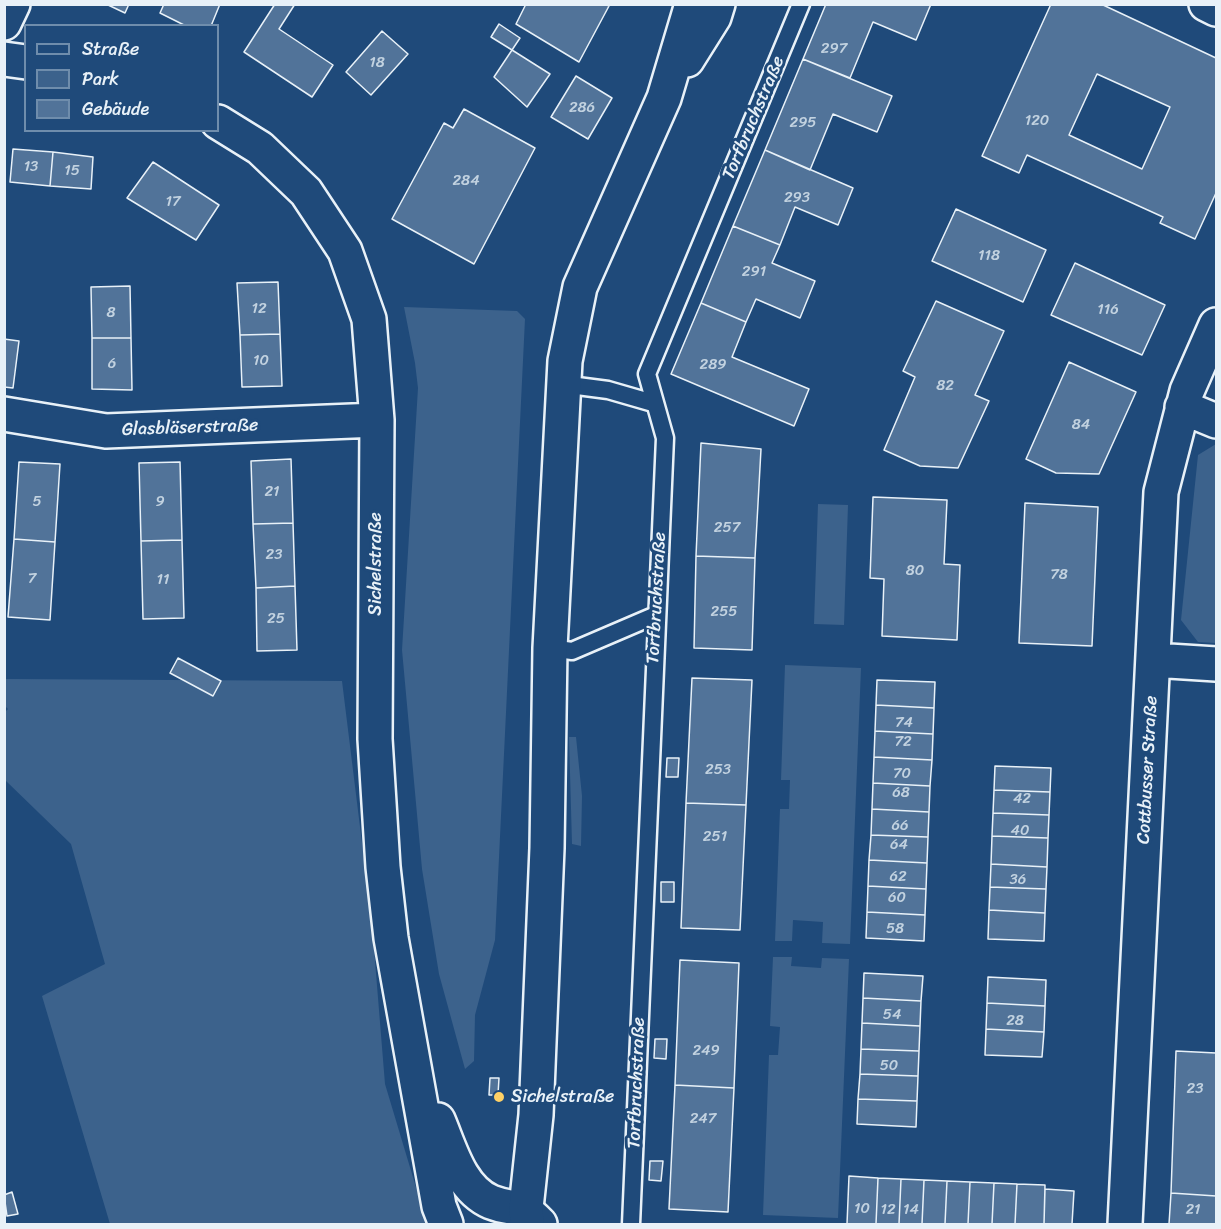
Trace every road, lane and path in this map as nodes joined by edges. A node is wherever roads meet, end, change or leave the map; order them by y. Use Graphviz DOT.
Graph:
graph roads {
  1 [pos="13,4"];
  2 [pos="692,4"];
  3 [pos="718,4"];
  4 [pos="801,4"];
  5 [pos="4,23"];
  6 [pos="4,59"];
  7 [pos="24,62"];
  8 [pos="664,98"];
  9 [pos="219,123"];
  10 [pos="1216,325"];
  11 [pos="562,384"];
  12 [pos="653,403"];
  13 [pos="1182,407"];
  14 [pos="4,414"];
  15 [pos="377,420"];
  16 [pos="1216,421"];
  17 [pos="656,615"];
  18 [pos="550,648"];
  19 [pos="1153,660"];
  20 [pos="1216,664"];
  21 [pos="415,1063"];
  22 [pos="531,1219"];
  23 [pos="446,1224"];
  24 [pos="631,1224"];
  25 [pos="1125,1224"];
  1 -- 5 [label="street"];
  2 -- 8 [label="street"];
  3 -- 8 [label="street"];
  4 -- 12 [label="lane, Torfbruchstraße"];
  6 -- 7 [label="street"];
  8 -- 11 [label="street"];
  9 -- 15 [label="street, Sichelstraße"];
  10 -- 13 [label="street, Cottbusser Straße"];
  11 -- 12 [label="lane"];
  11 -- 18 [label="street"];
  12 -- 17 [label="lane, Torfbruchstraße"];
  13 -- 16 [label="street"];
  13 -- 19 [label="street, Cottbusser Straße"];
  14 -- 15 [label="street, Glasbläserstraße"];
  15 -- 21 [label="street, Sichelstraße"];
  17 -- 18 [label="lane"];
  17 -- 24 [label="lane, Torfbruchstraße"];
  18 -- 22 [label="street"];
  19 -- 20 [label="street"];
  19 -- 25 [label="street, Cottbusser Straße"];
  21 -- 22 [label="street, Sichelstraße"];
  21 -- 23 [label="street, Sichelstraße"];
}
